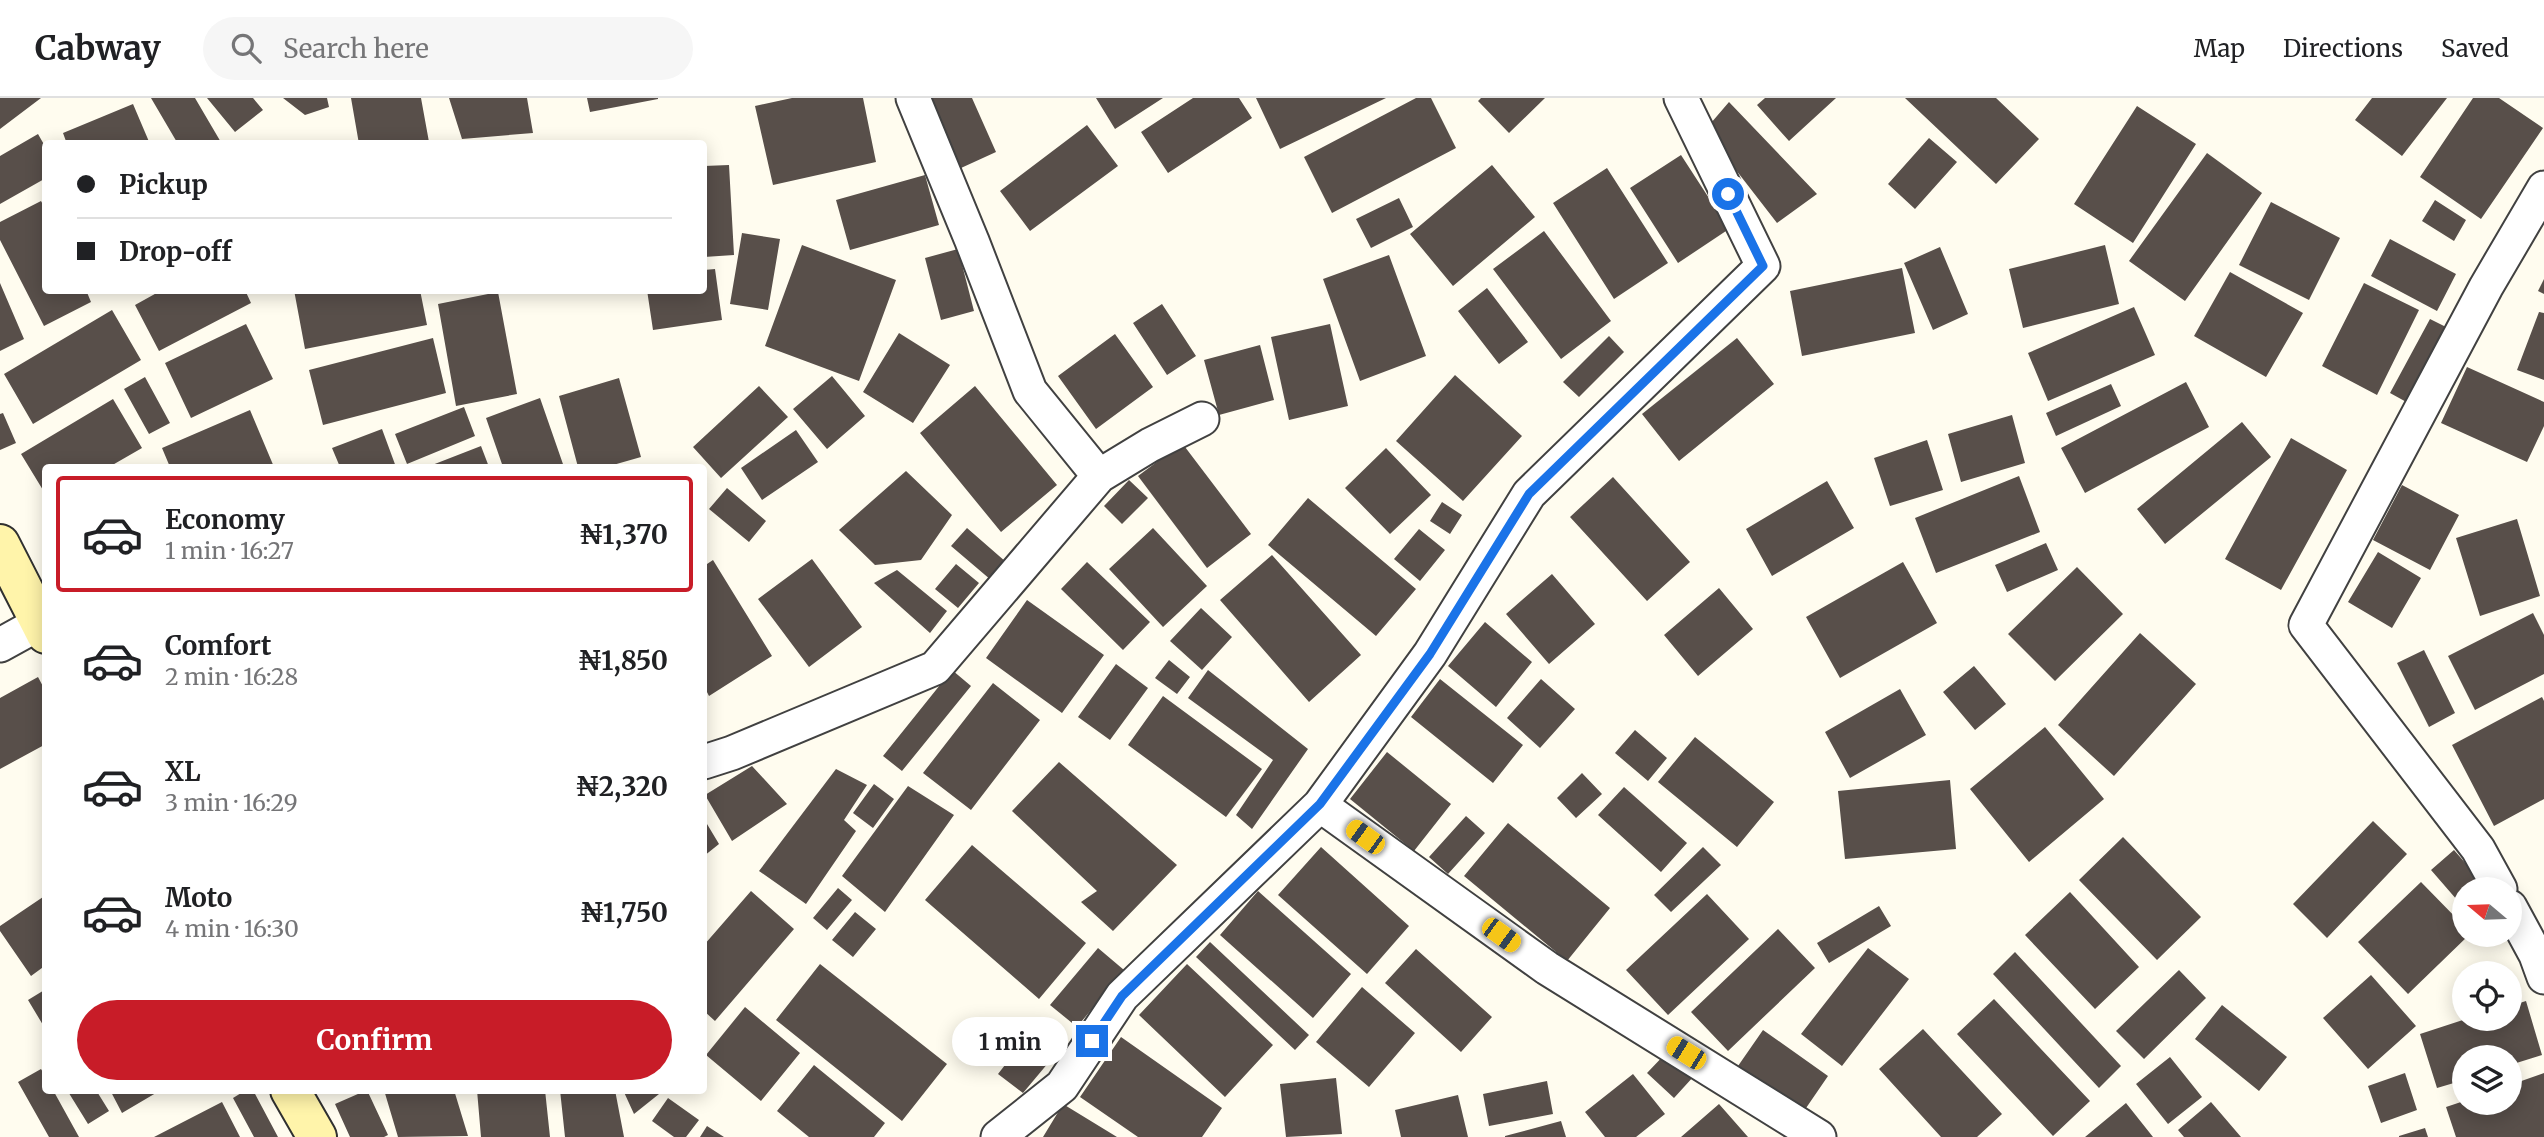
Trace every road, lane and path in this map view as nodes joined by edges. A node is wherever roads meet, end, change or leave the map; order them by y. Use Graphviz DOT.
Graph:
graph roads {
  1 [pos="913,98"];
  2 [pos="1681,98"];
  3 [pos="2544,188"];
  4 [pos="1202,419"];
  5 [pos="1099,476"];
  6 [pos="0,544"];
  7 [pos="42,627"];
  8 [pos="42,629"];
  9 [pos="0,645"];
  10 [pos="707,761"];
  11 [pos="1320,804"];
  12 [pos="2493,877"];
  13 [pos="2522,928"];
  14 [pos="2541,962"];
  15 [pos="292,1094"];
  16 [pos="317,1137"];
  17 [pos="998,1137"];
  18 [pos="1819,1137"];
  1 -- 5 [label="street"];
  2 -- 11 [label="street"];
  3 -- 12 [label="street"];
  4 -- 5 [label="street"];
  5 -- 10 [label="street"];
  6 -- 7 [label="street"];
  8 -- 9 [label="street"];
  11 -- 17 [label="street"];
  11 -- 18 [label="street"];
  13 -- 14 [label="street"];
  15 -- 16 [label="street"];
}
